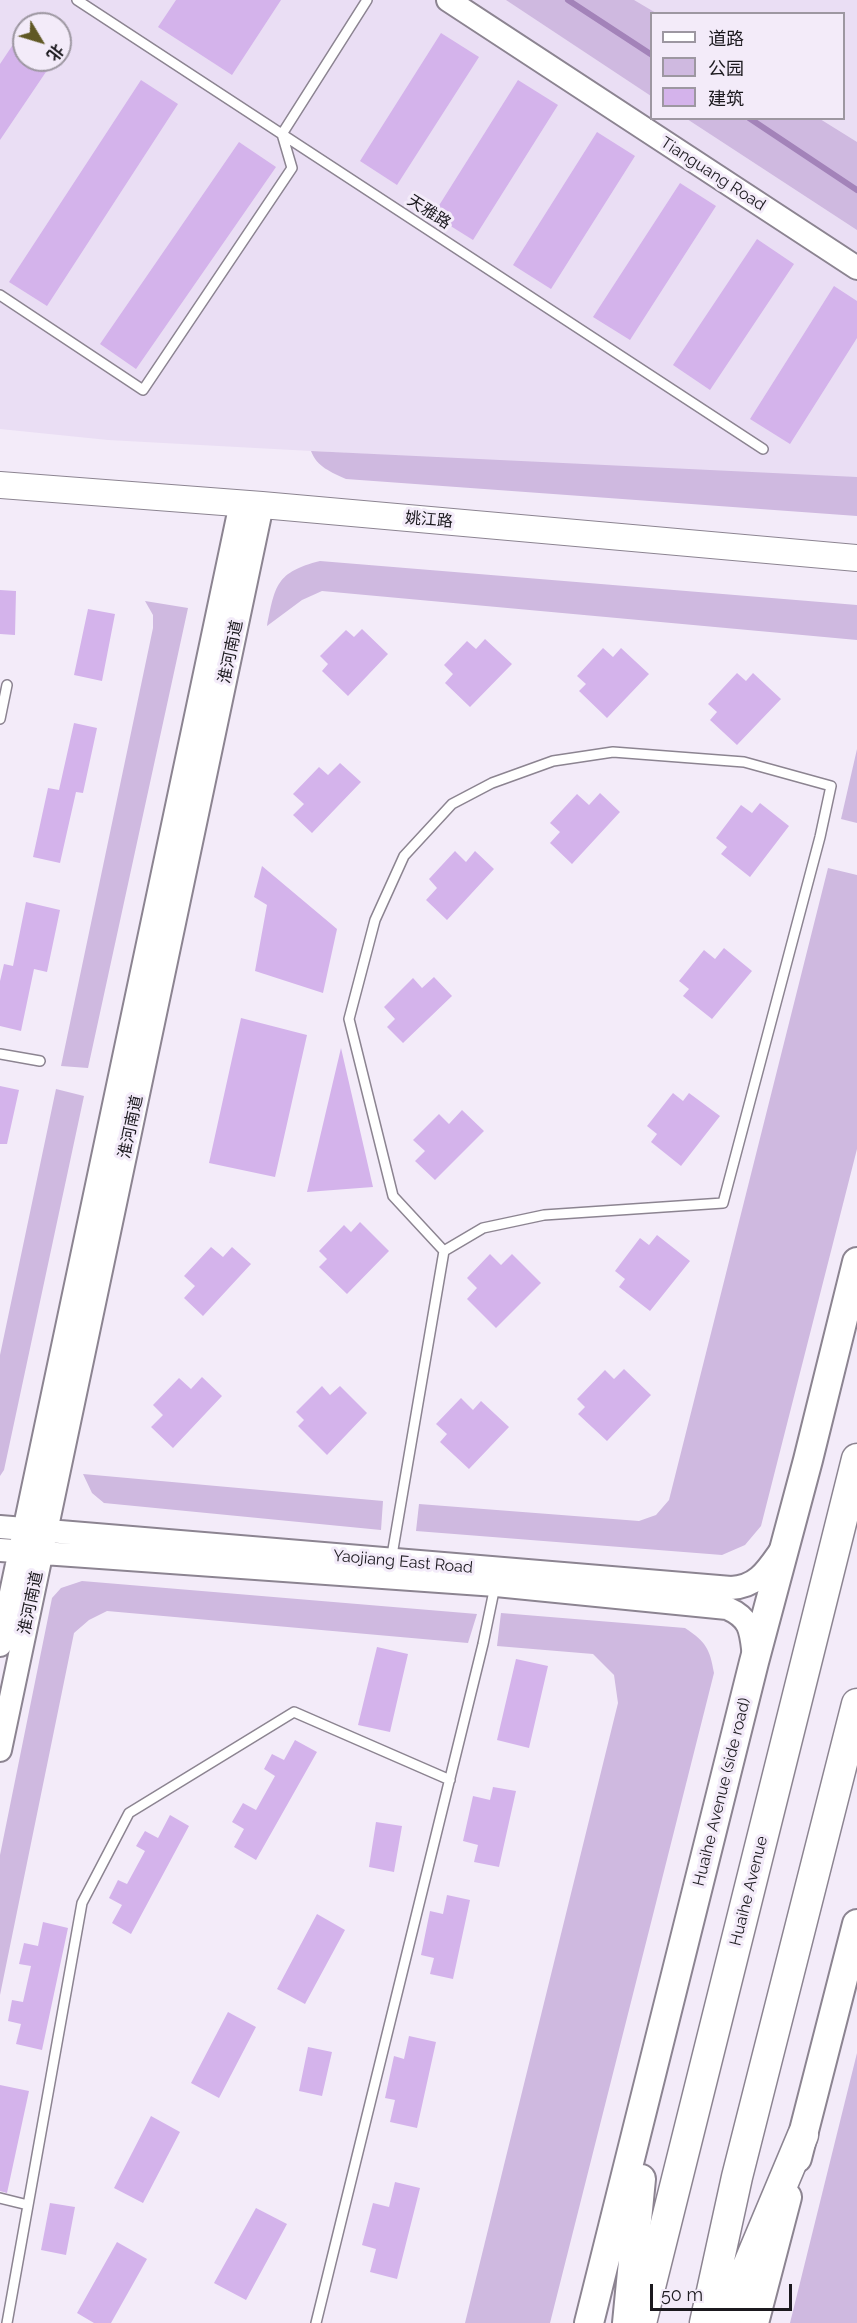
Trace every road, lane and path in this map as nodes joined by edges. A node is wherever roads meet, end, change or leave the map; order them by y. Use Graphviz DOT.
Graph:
graph roads {
  1 [pos="77,0"];
  2 [pos="366,0"];
  3 [pos="448,0"];
  4 [pos="282,134"];
  5 [pos="857,268"];
  6 [pos="0,295"];
  7 [pos="763,449"];
  8 [pos="0,485"];
  9 [pos="251,504"];
  10 [pos="857,558"];
  11 [pos="7,685"];
  12 [pos="0,719"];
  13 [pos="0,1054"];
  14 [pos="40,1061"];
  15 [pos="444,1251"];
  16 [pos="857,1262"];
  17 [pos="857,1459"];
  18 [pos="0,1527"];
  19 [pos="26,1543"];
  20 [pos="786,1543"];
  21 [pos="390,1569"];
  22 [pos="497,1577"];
  23 [pos="0,1645"];
  24 [pos="754,1662"];
  25 [pos="857,1704"];
  26 [pos="0,1750"];
  27 [pos="450,1780"];
  28 [pos="857,1924"];
  29 [pos="650,2084"];
  30 [pos="803,2135"];
  31 [pos="0,2198"];
  32 [pos="28,2205"];
  33 [pos="7,2323"];
  34 [pos="316,2323"];
  35 [pos="589,2323"];
  36 [pos="627,2323"];
  37 [pos="641,2323"];
  38 [pos="705,2323"];
  39 [pos="724,2323"];
  40 [pos="754,2323"];
  1 -- 4 [label="lane, 天雅路"];
  2 -- 4 [label="lane"];
  3 -- 5 [label="street, Tianguang Road"];
  4 -- 6 [label="lane"];
  4 -- 7 [label="lane, 天雅路"];
  8 -- 9 [label="main road, 姚江路"];
  9 -- 10 [label="main road, 姚江路"];
  9 -- 19 [label="street, 淮河南道"];
  11 -- 12 [label="lane"];
  13 -- 14 [label="lane"];
  15 -- 15 [label="lane"];
  15 -- 21 [label="lane"];
  16 -- 20 [label="main road, Huaihe Avenue (side road)"];
  17 -- 37 [label="highway, Huaihe Avenue"];
  18 -- 19 [label="street, Yaojiang East Road"];
  19 -- 21 [label="street, Yaojiang East Road"];
  19 -- 23 [label="street, 淮河南道"];
  19 -- 26 [label="street, 淮河南道"];
  20 -- 22 [label="street, Yaojiang East Road"];
  20 -- 24 [label="main road, Huaihe Avenue (side road)"];
  21 -- 22 [label="street, Yaojiang East Road"];
  22 -- 24 [label="street, Yaojiang East Road"];
  22 -- 27 [label="lane"];
  24 -- 29 [label="main road, Huaihe Avenue (side road)"];
  25 -- 38 [label="highway"];
  27 -- 32 [label="lane"];
  27 -- 34 [label="lane"];
  28 -- 30 [label="main road"];
  29 -- 35 [label="main road, Huaihe Avenue (side road)"];
  29 -- 36 [label="main road"];
  30 -- 39 [label="highway"];
  30 -- 40 [label="main road"];
  31 -- 32 [label="lane"];
  32 -- 33 [label="lane"];
}
